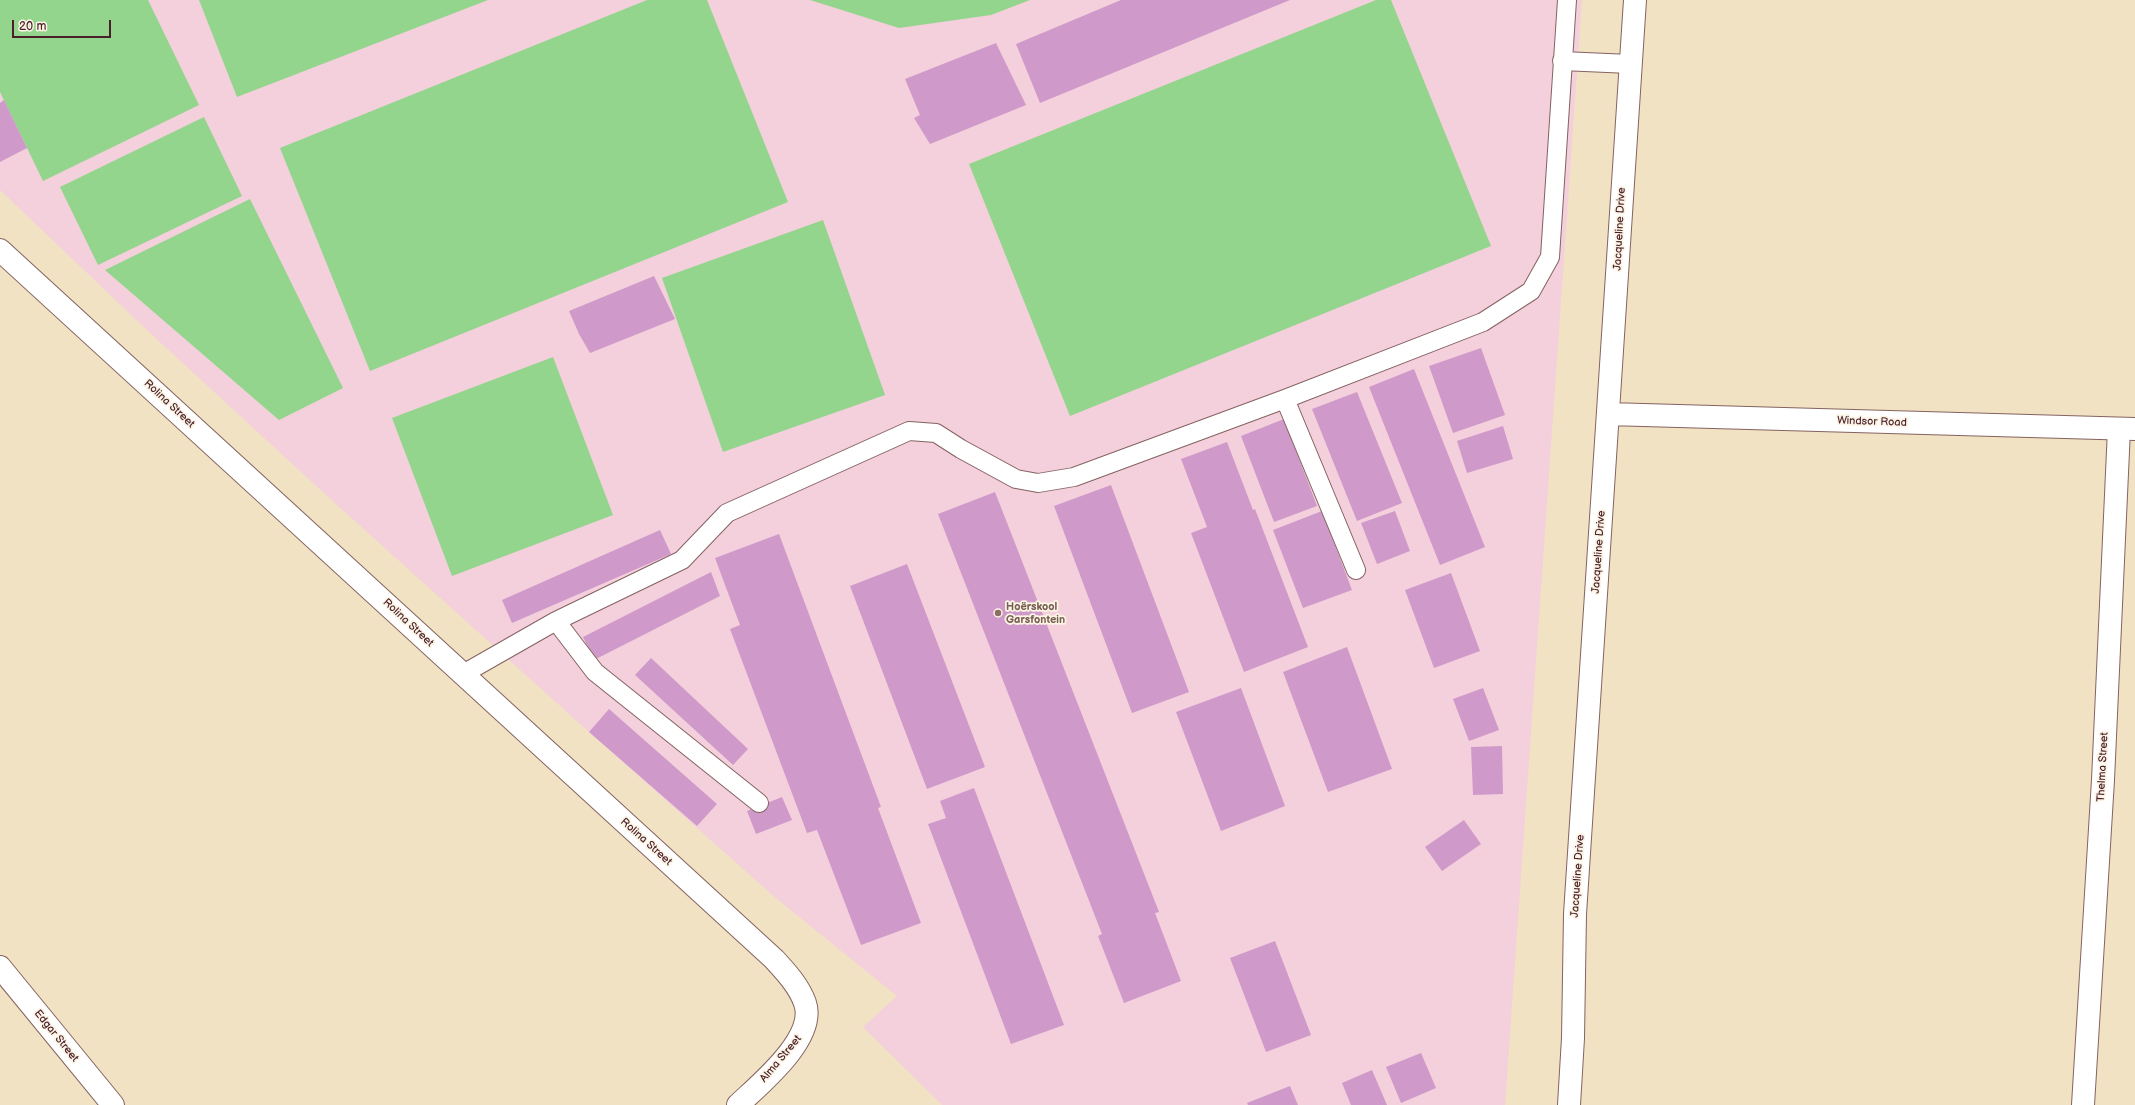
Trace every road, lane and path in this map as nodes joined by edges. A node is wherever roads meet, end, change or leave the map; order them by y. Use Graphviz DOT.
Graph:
graph roads {
  1 [pos="1567,0"];
  2 [pos="1635,0"];
  3 [pos="1562,61"];
  4 [pos="1630,64"];
  5 [pos="0,250"];
  6 [pos="1285,399"];
  7 [pos="1608,414"];
  8 [pos="2127,429"];
  9 [pos="1356,570"];
  10 [pos="556,621"];
  11 [pos="463,674"];
  12 [pos="759,803"];
  13 [pos="0,967"];
  14 [pos="806,1004"];
  15 [pos="113,1105"];
  16 [pos="738,1105"];
  17 [pos="1569,1105"];
  18 [pos="2083,1105"];
  1 -- 3 [label="lane"];
  2 -- 4 [label="street, Jacqueline Drive"];
  3 -- 4 [label="lane"];
  3 -- 6 [label="lane"];
  4 -- 7 [label="street, Jacqueline Drive"];
  5 -- 11 [label="street, Rolina Street"];
  6 -- 9 [label="lane"];
  6 -- 10 [label="lane"];
  7 -- 8 [label="street, Windsor Road"];
  7 -- 17 [label="street, Jacqueline Drive"];
  8 -- 18 [label="street, Thelma Street"];
  10 -- 11 [label="lane"];
  10 -- 12 [label="lane"];
  11 -- 14 [label="street, Rolina Street"];
  13 -- 15 [label="street, Edgar Street"];
  14 -- 16 [label="street, Alma Street"];
}
